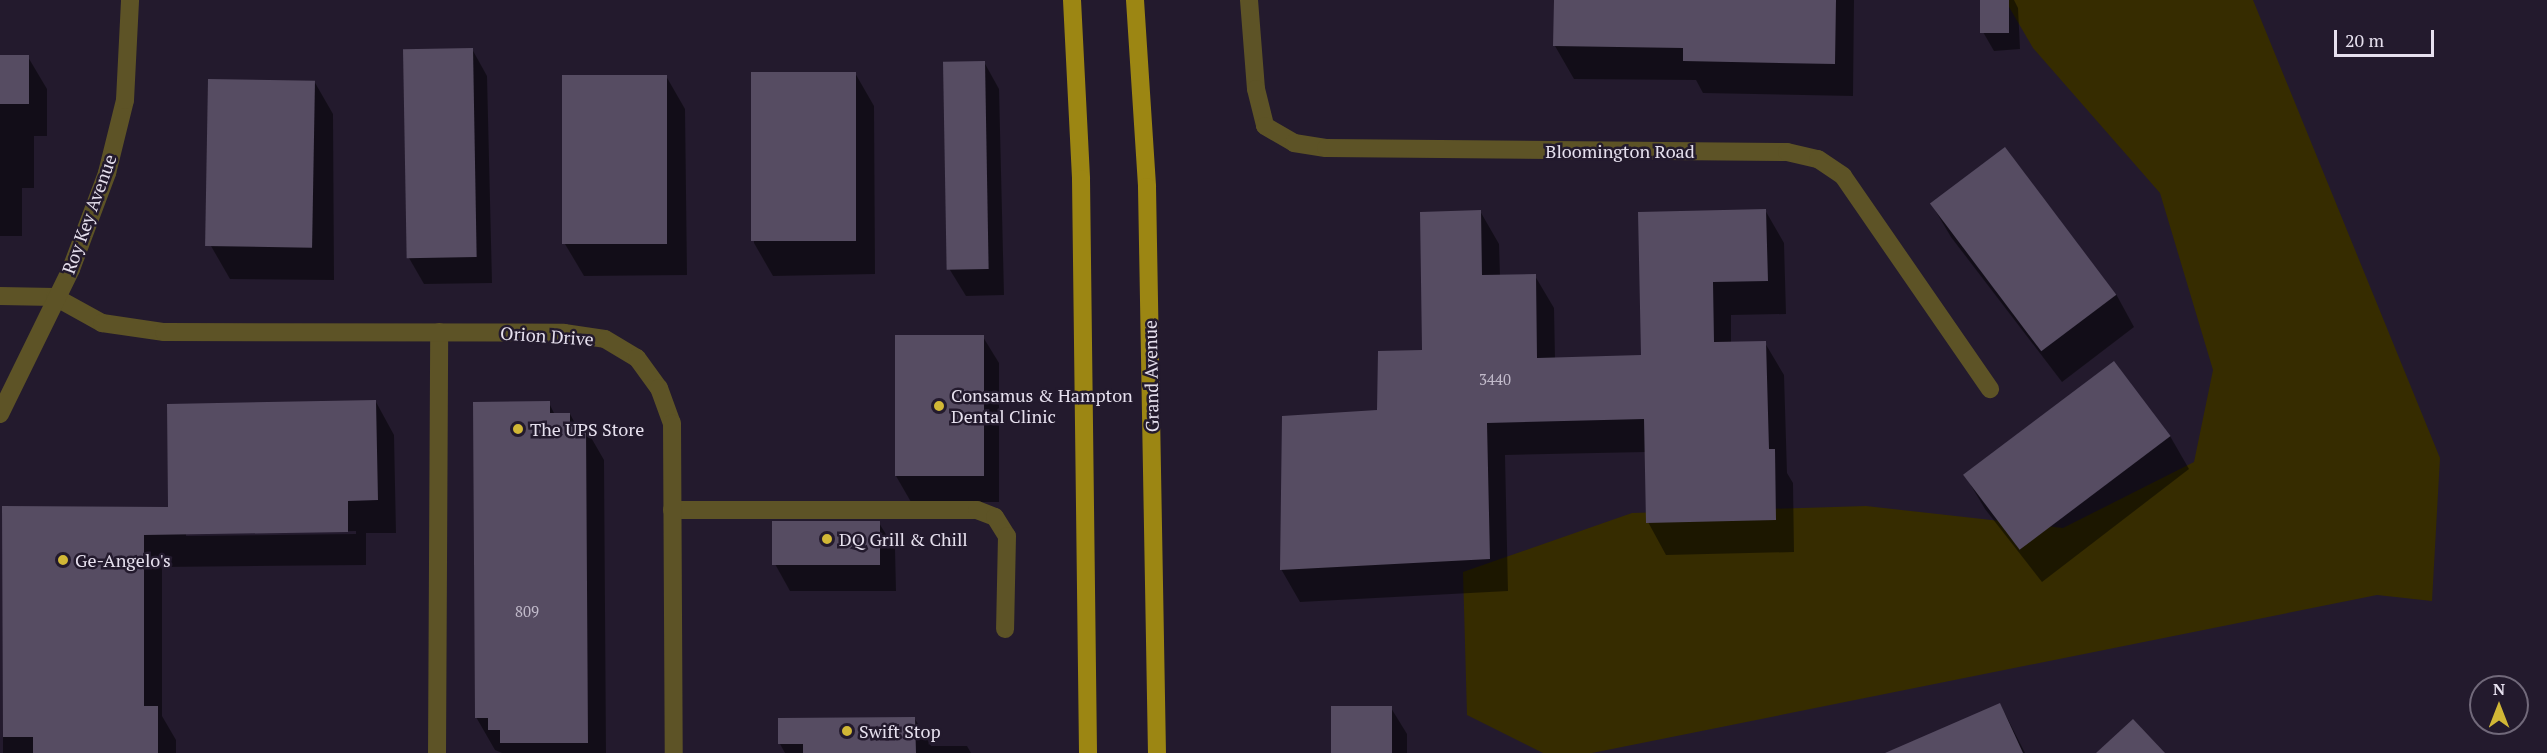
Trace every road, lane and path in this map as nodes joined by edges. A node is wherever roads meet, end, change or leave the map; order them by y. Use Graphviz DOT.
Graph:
graph roads {
  1 [pos="130,0"];
  2 [pos="1072,0"];
  3 [pos="1135,0"];
  4 [pos="1249,0"];
  5 [pos="0,296"];
  6 [pos="55,297"];
  7 [pos="439,332"];
  8 [pos="1990,389"];
  9 [pos="0,414"];
  10 [pos="672,510"];
  11 [pos="1005,629"];
  12 [pos="437,753"];
  13 [pos="674,753"];
  14 [pos="1088,753"];
  15 [pos="1157,753"];
  1 -- 6 [label="street, Roy Key Avenue"];
  2 -- 14 [label="main road"];
  3 -- 15 [label="main road, Grand Avenue"];
  4 -- 8 [label="street, Bloomington Road"];
  5 -- 6 [label="street"];
  6 -- 7 [label="street, Orion Drive"];
  6 -- 9 [label="street, Roy Key Avenue"];
  7 -- 10 [label="street, Orion Drive"];
  7 -- 12 [label="street"];
  10 -- 11 [label="street"];
  10 -- 13 [label="street, Orion Drive"];
}
